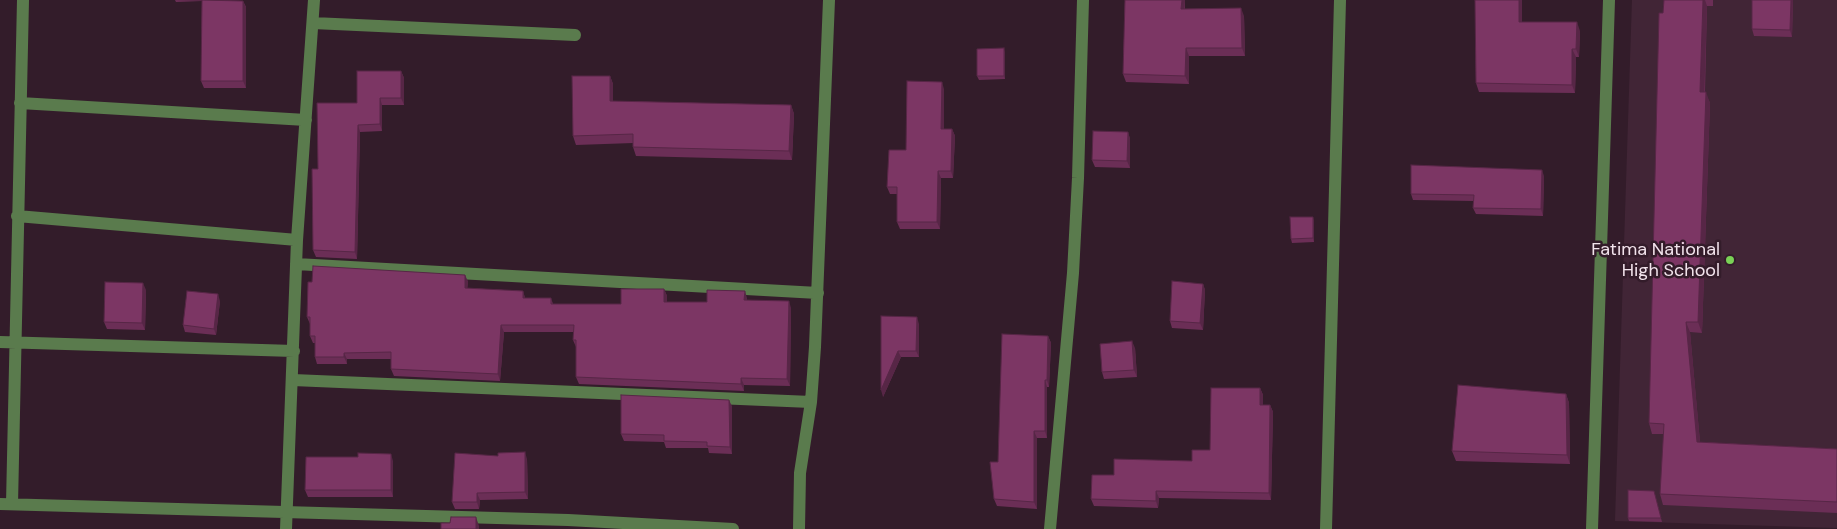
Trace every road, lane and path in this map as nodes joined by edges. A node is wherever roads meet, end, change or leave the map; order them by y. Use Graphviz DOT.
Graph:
graph roads {
  1 [pos="23,0"];
  2 [pos="314,0"];
  3 [pos="829,0"];
  4 [pos="1083,0"];
  5 [pos="1340,0"];
  6 [pos="1609,0"];
  7 [pos="313,22"];
  8 [pos="575,35"];
  9 [pos="20,103"];
  10 [pos="306,120"];
  11 [pos="18,216"];
  12 [pos="297,240"];
  13 [pos="296,264"];
  14 [pos="818,293"];
  15 [pos="0,342"];
  16 [pos="16,342"];
  17 [pos="294,351"];
  18 [pos="293,380"];
  19 [pos="811,402"];
  20 [pos="6,504"];
  21 [pos="287,512"];
  22 [pos="567,524"];
  23 [pos="286,529"];
  24 [pos="733,529"];
  25 [pos="799,529"];
  26 [pos="1050,529"];
  27 [pos="1326,529"];
  28 [pos="1592,529"];
  1 -- 9 [label="street"];
  2 -- 7 [label="street"];
  3 -- 14 [label="street"];
  4 -- 26 [label="street"];
  5 -- 27 [label="street"];
  6 -- 28 [label="street"];
  7 -- 8 [label="street"];
  7 -- 10 [label="street"];
  9 -- 10 [label="street"];
  9 -- 11 [label="street"];
  10 -- 12 [label="street"];
  11 -- 12 [label="street"];
  11 -- 16 [label="street"];
  12 -- 13 [label="street"];
  13 -- 14 [label="street"];
  13 -- 17 [label="street"];
  14 -- 19 [label="street"];
  15 -- 16 [label="street"];
  16 -- 17 [label="street"];
  16 -- 20 [label="street"];
  17 -- 18 [label="street"];
  18 -- 19 [label="street"];
  18 -- 21 [label="street"];
  19 -- 25 [label="street"];
  20 -- 21 [label="street"];
  21 -- 22 [label="street"];
  21 -- 23 [label="street"];
  22 -- 24 [label="street"];
}
